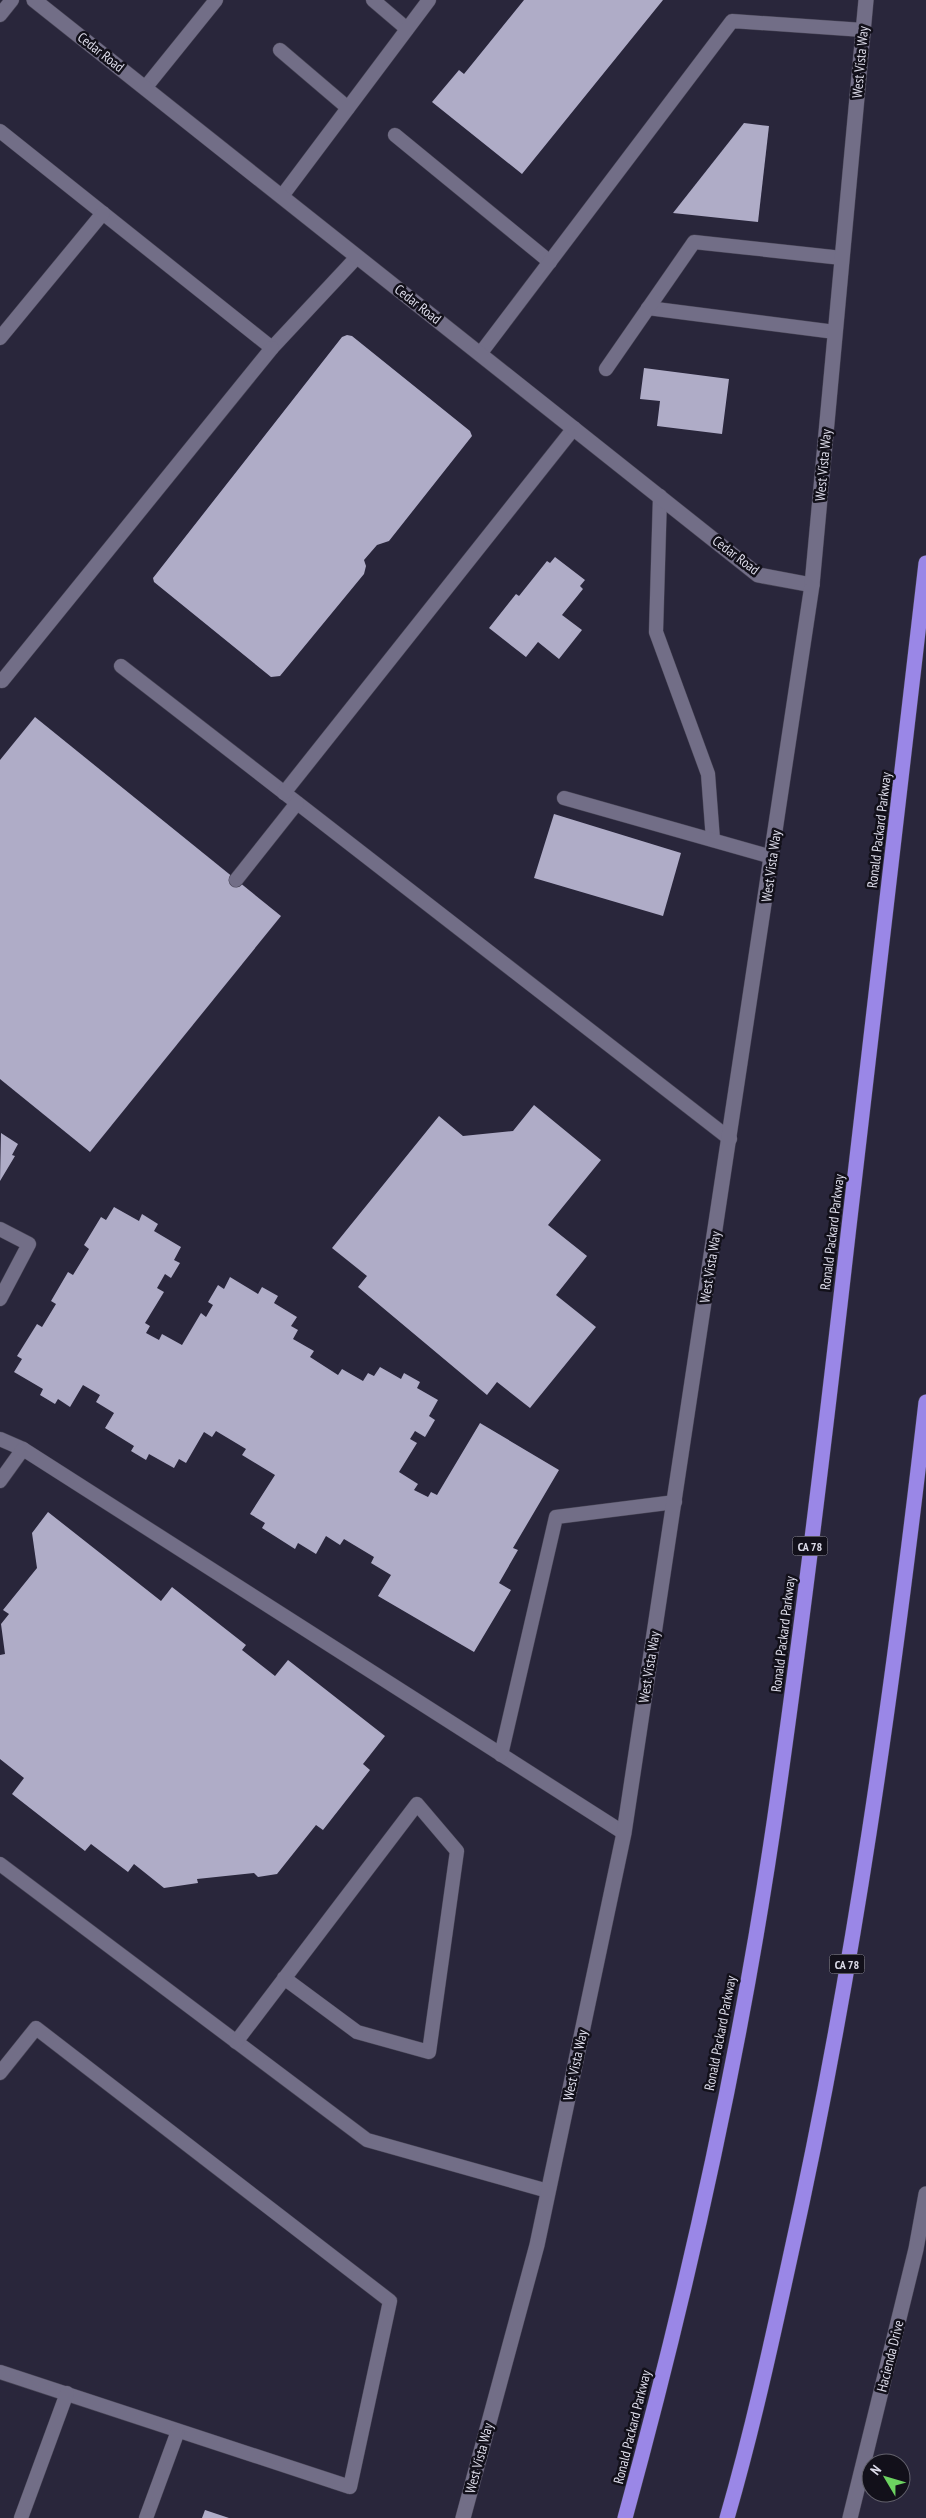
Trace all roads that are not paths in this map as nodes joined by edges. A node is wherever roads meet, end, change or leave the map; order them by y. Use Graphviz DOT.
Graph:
graph roads {
  1 [pos="12,0"];
  2 [pos="34,0"];
  3 [pos="216,0"];
  4 [pos="373,0"];
  5 [pos="429,0"];
  6 [pos="866,0"];
  7 [pos="0,15"];
  8 [pos="407,29"];
  9 [pos="863,30"];
  10 [pos="280,50"];
  11 [pos="146,88"];
  12 [pos="348,108"];
  13 [pos="0,131"];
  14 [pos="396,135"];
  15 [pos="282,196"];
  16 [pos="103,213"];
  17 [pos="357,257"];
  18 [pos="842,258"];
  19 [pos="550,262"];
  20 [pos="648,308"];
  21 [pos="835,332"];
  22 [pos="0,338"];
  23 [pos="272,348"];
  24 [pos="480,354"];
  25 [pos="606,368"];
  26 [pos="574,428"];
  27 [pos="660,496"];
  28 [pos="926,563"];
  29 [pos="812,585"];
  30 [pos="121,666"];
  31 [pos="0,679"];
  32 [pos="284,793"];
  33 [pos="564,798"];
  34 [pos="297,803"];
  35 [pos="713,840"];
  36 [pos="772,857"];
  37 [pos="236,880"];
  38 [pos="730,1139"];
  39 [pos="0,1229"];
  40 [pos="0,1299"];
  41 [pos="926,1402"];
  42 [pos="0,1439"];
  43 [pos="23,1449"];
  44 [pos="0,1481"];
  45 [pos="674,1502"];
  46 [pos="501,1755"];
  47 [pos="624,1833"];
  48 [pos="0,1864"];
  49 [pos="284,1978"];
  50 [pos="236,2042"];
  51 [pos="0,2073"];
  52 [pos="548,2191"];
  53 [pos="926,2194"];
  54 [pos="0,2372"];
  55 [pos="67,2393"];
  56 [pos="178,2431"];
  57 [pos="21,2518"];
  58 [pos="146,2518"];
  59 [pos="463,2518"];
  60 [pos="625,2518"];
  61 [pos="727,2518"];
  62 [pos="850,2518"];
  1 -- 7 [label="lane"];
  2 -- 11 [label="main road, Cedar Road"];
  3 -- 11 [label="lane"];
  4 -- 8 [label="lane"];
  5 -- 8 [label="lane"];
  6 -- 9 [label="main road, West Vista Way"];
  8 -- 12 [label="lane"];
  9 -- 18 [label="main road, West Vista Way"];
  9 -- 19 [label="lane"];
  10 -- 12 [label="lane"];
  11 -- 15 [label="main road, Cedar Road"];
  12 -- 15 [label="lane"];
  13 -- 16 [label="lane"];
  14 -- 19 [label="lane"];
  15 -- 17 [label="main road, Cedar Road"];
  16 -- 22 [label="lane"];
  16 -- 23 [label="lane"];
  17 -- 23 [label="lane"];
  17 -- 24 [label="main road, Cedar Road"];
  18 -- 20 [label="lane"];
  18 -- 21 [label="main road, West Vista Way"];
  19 -- 24 [label="lane"];
  20 -- 21 [label="lane"];
  20 -- 25 [label="lane"];
  21 -- 29 [label="main road, West Vista Way"];
  23 -- 31 [label="lane"];
  24 -- 26 [label="main road, Cedar Road"];
  26 -- 27 [label="main road, Cedar Road"];
  26 -- 32 [label="lane"];
  27 -- 29 [label="main road, Cedar Road"];
  27 -- 35 [label="lane"];
  28 -- 60 [label="highway, Ronald Packard Parkway / CA 78"];
  29 -- 36 [label="main road, West Vista Way"];
  30 -- 32 [label="lane"];
  32 -- 34 [label="lane"];
  33 -- 35 [label="lane"];
  34 -- 37 [label="lane"];
  34 -- 38 [label="lane"];
  35 -- 36 [label="lane"];
  36 -- 38 [label="main road, West Vista Way"];
  38 -- 45 [label="main road, West Vista Way"];
  39 -- 40 [label="lane"];
  41 -- 61 [label="highway, CA 78"];
  42 -- 43 [label="lane"];
  43 -- 44 [label="lane"];
  43 -- 46 [label="lane"];
  45 -- 46 [label="lane"];
  45 -- 47 [label="main road, West Vista Way"];
  46 -- 47 [label="lane"];
  47 -- 52 [label="main road, West Vista Way"];
  48 -- 50 [label="lane"];
  49 -- 49 [label="lane"];
  49 -- 50 [label="lane"];
  50 -- 52 [label="lane"];
  51 -- 56 [label="lane"];
  52 -- 59 [label="main road, West Vista Way"];
  53 -- 62 [label="main road, Hacienda Drive"];
  54 -- 55 [label="lane"];
  55 -- 56 [label="lane"];
  55 -- 57 [label="lane"];
  56 -- 58 [label="lane"];
}
